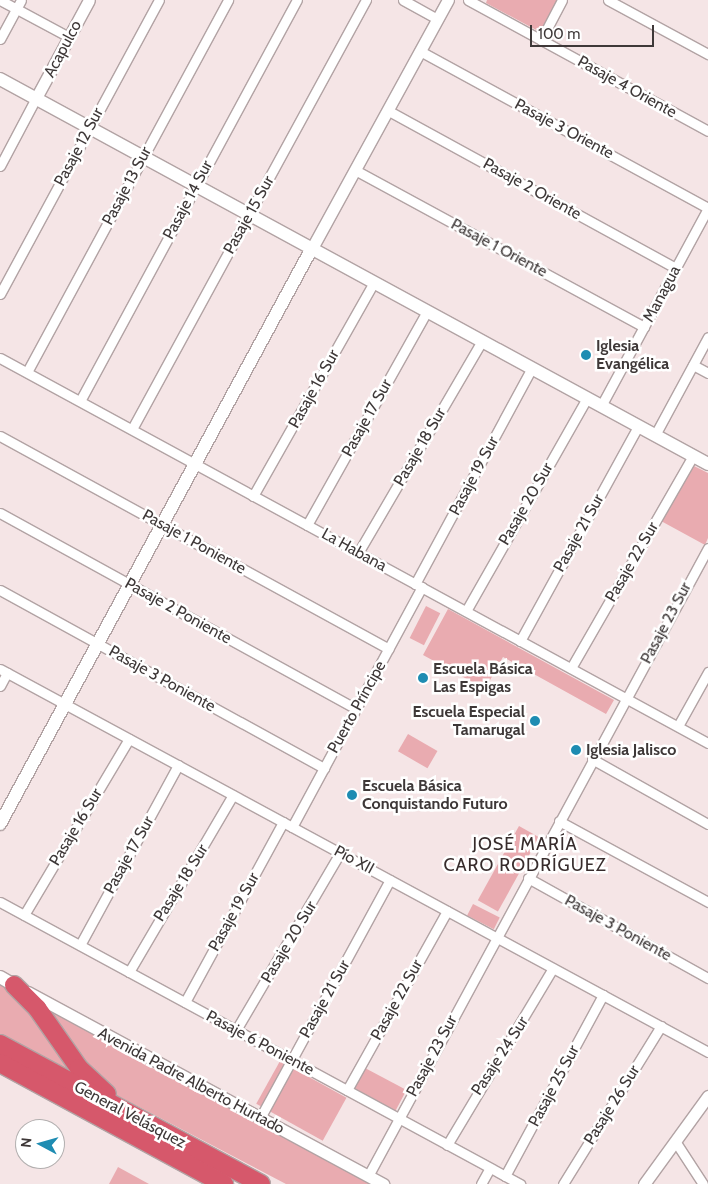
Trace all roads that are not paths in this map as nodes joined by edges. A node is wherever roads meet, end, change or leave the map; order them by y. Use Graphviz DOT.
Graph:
graph roads {
  1 [pos="0,0"];
  2 [pos="21,0"];
  3 [pos="89,0"];
  4 [pos="159,0"];
  5 [pos="228,0"];
  6 [pos="297,0"];
  7 [pos="366,0"];
  8 [pos="402,0"];
  9 [pos="448,0"];
  10 [pos="468,0"];
  11 [pos="562,0"];
  12 [pos="608,0"];
  13 [pos="16,9"];
  14 [pos="437,19"];
  15 [pos="69,37"];
  16 [pos="0,39"];
  17 [pos="541,40"];
  18 [pos="420,51"];
  19 [pos="708,54"];
  20 [pos="0,79"];
  21 [pos="36,98"];
  22 [pos="388,110"];
  23 [pos="90,128"];
  24 [pos="708,131"];
  25 [pos="3,153"];
  26 [pos="143,156"];
  27 [pos="0,166"];
  28 [pos="355,170"];
  29 [pos="196,186"];
  30 [pos="708,208"];
  31 [pos="249,214"];
  32 [pos="312,248"];
  33 [pos="676,268"];
  34 [pos="374,282"];
  35 [pos="0,294"];
  36 [pos="427,311"];
  37 [pos="644,327"];
  38 [pos="708,337"];
  39 [pos="482,341"];
  40 [pos="0,358"];
  41 [pos="693,365"];
  42 [pos="532,368"];
  43 [pos="27,372"];
  44 [pos="708,373"];
  45 [pos="587,398"];
  46 [pos="80,401"];
  47 [pos="601,406"];
  48 [pos="638,426"];
  49 [pos="132,430"];
  50 [pos="655,435"];
  51 [pos="0,436"];
  52 [pos="693,456"];
  53 [pos="195,464"];
  54 [pos="708,464"];
  55 [pos="254,496"];
  56 [pos="0,513"];
  57 [pos="162,525"];
  58 [pos="307,525"];
  59 [pos="708,548"];
  60 [pos="358,553"];
  61 [pos="130,584"];
  62 [pos="419,585"];
  63 [pos="0,590"];
  64 [pos="466,611"];
  65 [pos="520,640"];
  66 [pos="98,644"];
  67 [pos="388,649"];
  68 [pos="571,668"];
  69 [pos="4,671"];
  70 [pos="708,672"];
  71 [pos="0,686"];
  72 [pos="626,698"];
  73 [pos="65,704"];
  74 [pos="356,708"];
  75 [pos="678,726"];
  76 [pos="129,738"];
  77 [pos="708,743"];
  78 [pos="592,759"];
  79 [pos="178,765"];
  80 [pos="324,768"];
  81 [pos="233,795"];
  82 [pos="559,821"];
  83 [pos="283,822"];
  84 [pos="0,824"];
  85 [pos="708,824"];
  86 [pos="292,827"];
  87 [pos="340,852"];
  88 [pos="528,878"];
  89 [pos="390,880"];
  90 [pos="0,902"];
  91 [pos="708,902"];
  92 [pos="447,911"];
  93 [pos="24,915"];
  94 [pos="496,937"];
  95 [pos="80,945"];
  96 [pos="553,968"];
  97 [pos="129,972"];
  98 [pos="708,978"];
  99 [pos="7,981"];
  100 [pos="603,995"];
  101 [pos="185,1002"];
  102 [pos="661,1026"];
  103 [pos="236,1030"];
  104 [pos="0,1044"];
  105 [pos="708,1052"];
  106 [pos="292,1060"];
  107 [pos="0,1063"];
  108 [pos="0,1072"];
  109 [pos="43,1086"];
  110 [pos="347,1090"];
  111 [pos="708,1096"];
  112 [pos="134,1117"];
  113 [pos="260,1118"];
  114 [pos="399,1118"];
  115 [pos="675,1141"];
  116 [pos="447,1145"];
  117 [pos="490,1168"];
  118 [pos="368,1176"];
  119 [pos="505,1176"];
  120 [pos="224,1184"];
  121 [pos="261,1184"];
  122 [pos="383,1184"];
  123 [pos="481,1184"];
  124 [pos="520,1184"];
  125 [pos="563,1184"];
  126 [pos="644,1184"];
  127 [pos="703,1184"];
  1 -- 13 [label="street"];
  2 -- 13 [label="street"];
  3 -- 15 [label="street, Acapulco"];
  4 -- 23 [label="street, Pasaje 12 Sur"];
  5 -- 26 [label="street, Pasaje 13 Sur"];
  6 -- 29 [label="street, Pasaje 14 Sur"];
  7 -- 31 [label="street, Pasaje 15 Sur"];
  8 -- 14 [label="street"];
  9 -- 14 [label="street"];
  10 -- 17 [label="street, Pasaje 4 Oriente"];
  11 -- 17 [label="street"];
  12 -- 19 [label="street"];
  13 -- 15 [label="street"];
  13 -- 16 [label="street"];
  14 -- 18 [label="street"];
  15 -- 21 [label="street, Acapulco"];
  17 -- 24 [label="street, Pasaje 4 Oriente"];
  18 -- 22 [label="street"];
  18 -- 30 [label="street, Pasaje 3 Oriente"];
  20 -- 21 [label="main road"];
  21 -- 23 [label="main road"];
  21 -- 25 [label="street"];
  22 -- 28 [label="street"];
  22 -- 33 [label="street, Pasaje 2 Oriente"];
  23 -- 26 [label="main road"];
  23 -- 35 [label="street, Pasaje 12 Sur"];
  25 -- 27 [label="street"];
  26 -- 29 [label="main road"];
  26 -- 43 [label="street, Pasaje 13 Sur"];
  28 -- 32 [label="street"];
  28 -- 37 [label="street, Pasaje 1 Oriente"];
  29 -- 31 [label="main road"];
  29 -- 46 [label="street, Pasaje 14 Sur"];
  30 -- 33 [label="street, Managua"];
  31 -- 32 [label="main road"];
  31 -- 49 [label="street, Pasaje 15 Sur"];
  32 -- 34 [label="main road"];
  32 -- 53 [label="main road"];
  33 -- 37 [label="street, Managua"];
  34 -- 36 [label="main road"];
  34 -- 55 [label="street, Pasaje 16 Sur"];
  36 -- 39 [label="main road"];
  36 -- 58 [label="street, Pasaje 17 Sur"];
  37 -- 47 [label="street, Managua"];
  38 -- 41 [label="street"];
  39 -- 42 [label="main road"];
  39 -- 60 [label="street, Pasaje 18 Sur"];
  40 -- 43 [label="street, La Habana"];
  41 -- 44 [label="street"];
  41 -- 50 [label="street"];
  42 -- 45 [label="main road"];
  42 -- 62 [label="street, Pasaje 19 Sur"];
  43 -- 46 [label="street, La Habana"];
  45 -- 47 [label="main road"];
  45 -- 64 [label="street, Pasaje 20 Sur"];
  46 -- 49 [label="street, La Habana"];
  47 -- 48 [label="main road"];
  48 -- 50 [label="main road"];
  48 -- 65 [label="street, Pasaje 21 Sur"];
  49 -- 53 [label="street, La Habana"];
  50 -- 52 [label="main road"];
  51 -- 57 [label="street, Pasaje 1 Poniente"];
  52 -- 54 [label="main road"];
  52 -- 68 [label="street, Pasaje 22 Sur"];
  53 -- 55 [label="street, La Habana"];
  53 -- 57 [label="main road"];
  55 -- 58 [label="street, La Habana"];
  56 -- 61 [label="street, Pasaje 2 Poniente"];
  57 -- 61 [label="main road"];
  57 -- 67 [label="street, Pasaje 1 Poniente"];
  58 -- 60 [label="street, La Habana"];
  59 -- 72 [label="street, Pasaje 23 Sur"];
  60 -- 62 [label="street, La Habana"];
  61 -- 66 [label="main road"];
  61 -- 74 [label="street, Pasaje 2 Poniente"];
  62 -- 64 [label="street, La Habana"];
  62 -- 67 [label="street, Puerto Príncipe"];
  63 -- 66 [label="street, Pasaje 3 Poniente"];
  64 -- 65 [label="street, La Habana"];
  65 -- 68 [label="street, La Habana"];
  66 -- 73 [label="main road"];
  66 -- 80 [label="street, Pasaje 3 Poniente"];
  67 -- 74 [label="street, Puerto Príncipe"];
  68 -- 72 [label="street, La Habana"];
  69 -- 71 [label="street"];
  69 -- 73 [label="street, Pío XII"];
  70 -- 75 [label="street"];
  72 -- 75 [label="street, La Habana"];
  72 -- 78 [label="street, Pasaje 23 Sur"];
  73 -- 76 [label="street, Pío XII"];
  73 -- 84 [label="main road"];
  74 -- 80 [label="street, Puerto Príncipe"];
  75 -- 77 [label="street, La Habana"];
  76 -- 79 [label="street, Pío XII"];
  76 -- 93 [label="street, Pasaje 16 Sur"];
  78 -- 82 [label="street, Pasaje 23 Sur"];
  78 -- 85 [label="street"];
  79 -- 81 [label="street, Pío XII"];
  79 -- 95 [label="street, Pasaje 17 Sur"];
  80 -- 86 [label="street, Puerto Príncipe"];
  81 -- 83 [label="street, Pío XII"];
  81 -- 97 [label="street, Pasaje 18 Sur"];
  82 -- 88 [label="street, Pasaje 23 Sur"];
  82 -- 91 [label="street"];
  83 -- 86 [label="street, Pío XII"];
  83 -- 101 [label="street, Pasaje 19 Sur"];
  86 -- 87 [label="street, Pío XII"];
  87 -- 89 [label="street, Pío XII"];
  87 -- 103 [label="street, Pasaje 20 Sur"];
  88 -- 94 [label="street, Pasaje 23 Sur"];
  88 -- 98 [label="street, Pasaje 3 Poniente"];
  89 -- 92 [label="street, Pío XII"];
  89 -- 106 [label="street, Pasaje 21 Sur"];
  90 -- 93 [label="street, Pasaje 6 Poniente"];
  92 -- 94 [label="street, Pío XII"];
  92 -- 110 [label="street, Pasaje 22 Sur"];
  93 -- 95 [label="street, Pasaje 6 Poniente"];
  94 -- 96 [label="street, Pío XII"];
  94 -- 114 [label="street, Pasaje 23 Sur"];
  95 -- 97 [label="street, Pasaje 6 Poniente"];
  96 -- 100 [label="street, Pío XII"];
  96 -- 116 [label="street, Pasaje 24 Sur"];
  97 -- 101 [label="street, Pasaje 6 Poniente"];
  99 -- 112 [label="highway"];
  99 -- 113 [label="street, Avenida Padre Alberto Hurtado"];
  100 -- 102 [label="street, Pío XII"];
  100 -- 119 [label="street, Pasaje 25 Sur"];
  101 -- 103 [label="street, Pasaje 6 Poniente"];
  102 -- 105 [label="street, Pío XII"];
  102 -- 125 [label="street, Pasaje 26 Sur"];
  103 -- 106 [label="street, Pasaje 6 Poniente"];
  104 -- 112 [label="highway, General Velásquez"];
  106 -- 110 [label="street, Pasaje 6 Poniente"];
  106 -- 113 [label="street, Pasaje 21 Sur"];
  107 -- 109 [label="highway, General Velásquez"];
  108 -- 109 [label="highway"];
  109 -- 120 [label="highway, General Velásquez"];
  110 -- 114 [label="street, Pasaje 6 Poniente"];
  111 -- 115 [label="street"];
  112 -- 121 [label="highway, General Velásquez"];
  113 -- 118 [label="street, Avenida Padre Alberto Hurtado"];
  114 -- 116 [label="street, Pasaje 6 Poniente"];
  114 -- 118 [label="street, Pasaje 23 Sur"];
  115 -- 126 [label="street"];
  115 -- 127 [label="street"];
  116 -- 117 [label="street, Pasaje 6 Poniente"];
  117 -- 119 [label="street, Pasaje 6 Poniente"];
  117 -- 123 [label="street"];
  118 -- 122 [label="street, Avenida Padre Alberto Hurtado"];
  119 -- 124 [label="street, Pasaje 6 Poniente"];
}
